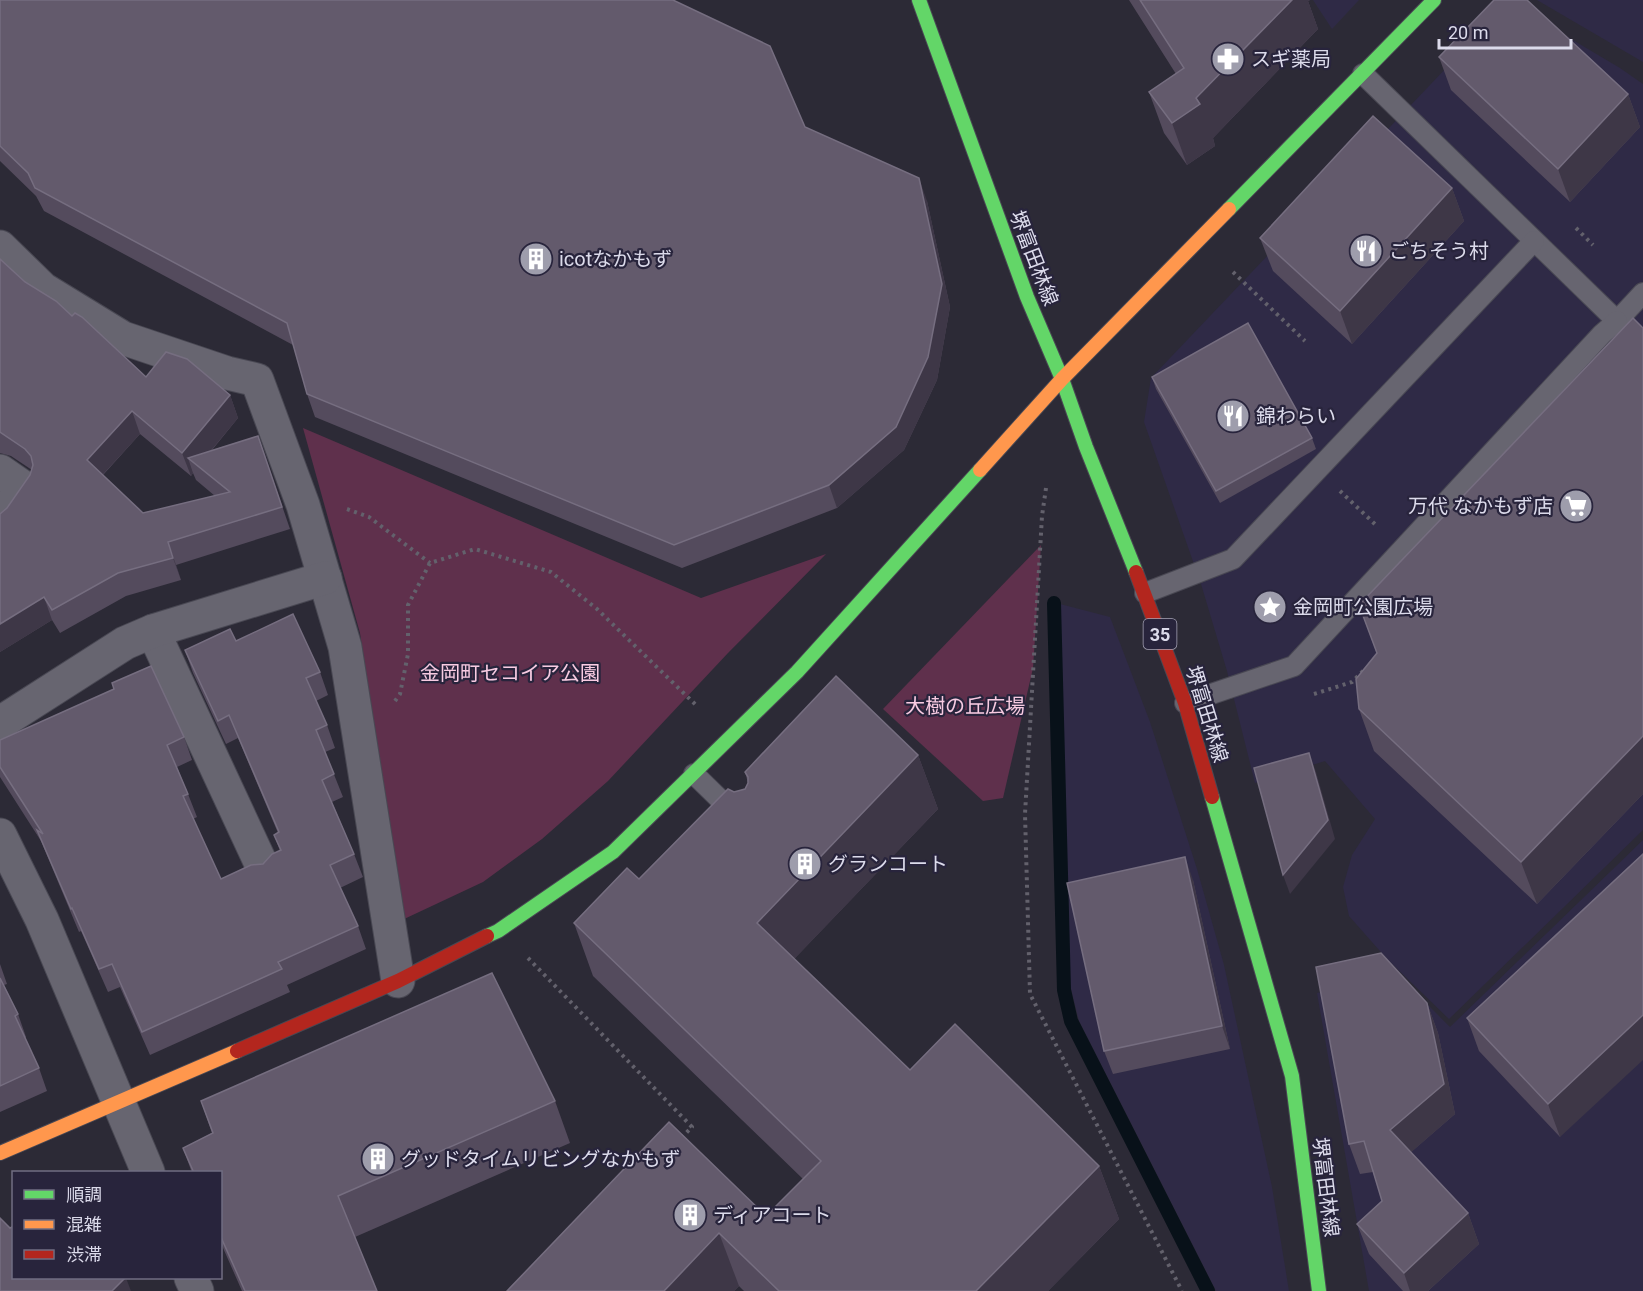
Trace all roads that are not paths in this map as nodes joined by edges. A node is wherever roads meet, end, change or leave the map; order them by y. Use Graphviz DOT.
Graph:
graph roads {
  1 [pos="919,0"];
  2 [pos="1434,0"];
  3 [pos="1363,74"];
  4 [pos="1534,241"];
  5 [pos="0,248"];
  6 [pos="1643,294"];
  7 [pos="1617,321"];
  8 [pos="1062,380"];
  9 [pos="0,471"];
  10 [pos="0,520"];
  11 [pos="326,578"];
  12 [pos="1145,593"];
  13 [pos="153,631"];
  14 [pos="1185,702"];
  15 [pos="0,723"];
  16 [pos="694,774"];
  17 [pos="748,827"];
  18 [pos="0,835"];
  19 [pos="264,870"];
  20 [pos="398,981"];
  21 [pos="118,1100"];
  22 [pos="0,1153"];
  23 [pos="147,1171"];
  24 [pos="1319,1291"];
  1 -- 8 [label="street, 堺富田林線 / 35"];
  2 -- 3 [label="street"];
  3 -- 4 [label="lane"];
  3 -- 8 [label="street"];
  4 -- 7 [label="lane"];
  4 -- 12 [label="lane"];
  5 -- 11 [label="street"];
  6 -- 7 [label="lane"];
  7 -- 14 [label="lane"];
  8 -- 12 [label="street, 堺富田林線 / 35"];
  8 -- 16 [label="street"];
  9 -- 10 [label="street"];
  11 -- 13 [label="street"];
  11 -- 20 [label="street"];
  12 -- 14 [label="street, 堺富田林線 / 35"];
  13 -- 15 [label="street"];
  13 -- 19 [label="street"];
  14 -- 24 [label="street, 堺富田林線 / 35"];
  16 -- 17 [label="lane"];
  16 -- 20 [label="street"];
  18 -- 21 [label="street"];
  20 -- 21 [label="street"];
  21 -- 22 [label="street"];
  21 -- 23 [label="street"];
}
